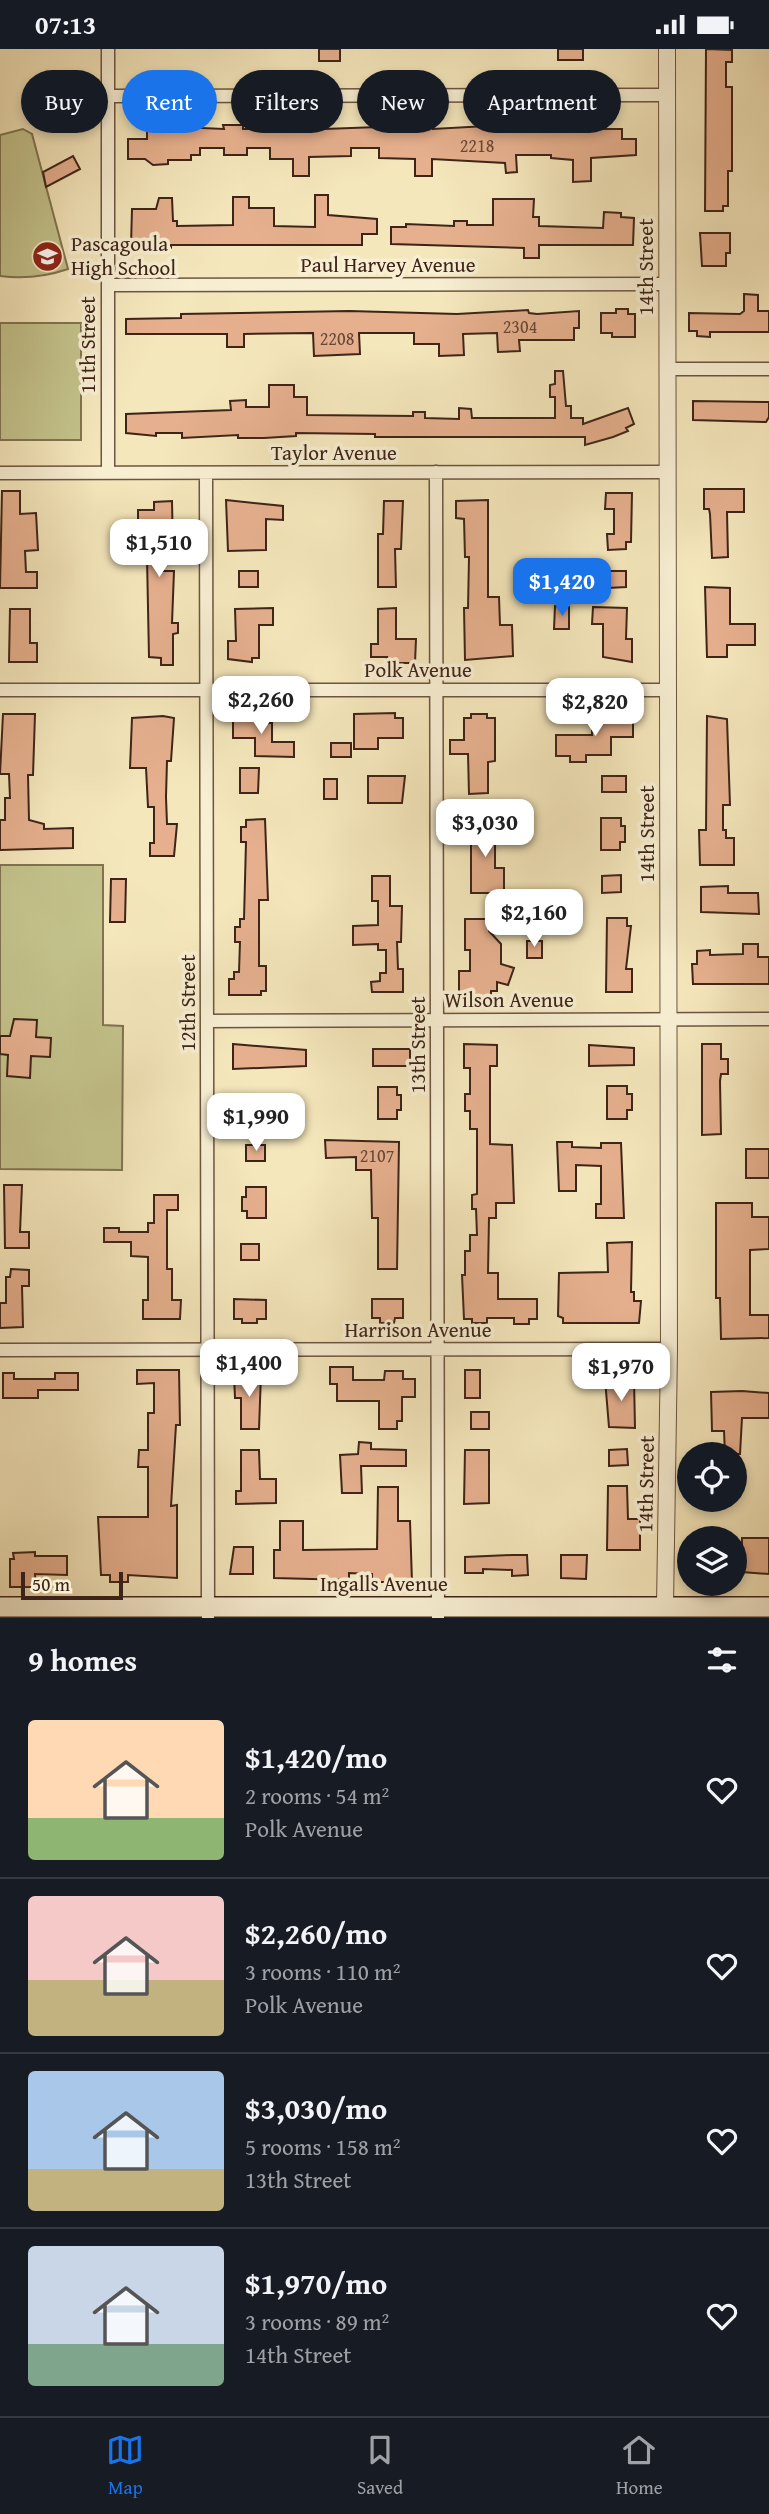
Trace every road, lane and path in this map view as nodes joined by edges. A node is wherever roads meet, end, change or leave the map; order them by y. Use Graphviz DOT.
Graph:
graph roads {
  1 [pos="108,49"];
  2 [pos="667,49"];
  3 [pos="108,70"];
  4 [pos="667,95"];
  5 [pos="108,96"];
  6 [pos="108,133"];
  7 [pos="667,284"];
  8 [pos="108,285"];
  9 [pos="668,369"];
  10 [pos="769,369"];
  11 [pos="436,472"];
  12 [pos="668,472"];
  13 [pos="0,473"];
  14 [pos="108,473"];
  15 [pos="206,473"];
  16 [pos="437,689"];
  17 [pos="0,690"];
  18 [pos="207,690"];
  19 [pos="668,690"];
  20 [pos="668,1019"];
  21 [pos="769,1019"];
  22 [pos="437,1020"];
  23 [pos="207,1021"];
  24 [pos="208,1349"];
  25 [pos="438,1349"];
  26 [pos="669,1349"];
  27 [pos="0,1350"];
  28 [pos="0,1607"];
  29 [pos="769,1607"];
  30 [pos="438,1612"];
  31 [pos="665,1612"];
  32 [pos="208,1613"];
  1 -- 3 [label="street, 11th Street"];
  2 -- 4 [label="street, 14th Street"];
  4 -- 5 [label="street"];
  4 -- 7 [label="street, 14th Street"];
  6 -- 8 [label="street, 11th Street"];
  7 -- 8 [label="street, Paul Harvey Avenue"];
  7 -- 9 [label="street, 14th Street"];
  8 -- 14 [label="street, 11th Street"];
  9 -- 10 [label="street"];
  9 -- 12 [label="street, 14th Street"];
  11 -- 12 [label="street, Taylor Avenue"];
  11 -- 15 [label="street, Taylor Avenue"];
  11 -- 16 [label="street, 13th Street"];
  12 -- 19 [label="street, 14th Street"];
  13 -- 14 [label="street, Taylor Avenue"];
  14 -- 15 [label="street, Taylor Avenue"];
  15 -- 18 [label="street, 12th Street"];
  16 -- 18 [label="street, Polk Avenue"];
  16 -- 19 [label="street, Polk Avenue"];
  16 -- 22 [label="street, 13th Street"];
  17 -- 18 [label="street, Polk Avenue"];
  18 -- 23 [label="street, 12th Street"];
  19 -- 20 [label="street, 14th Street"];
  20 -- 21 [label="street, Wilson Avenue"];
  20 -- 22 [label="street, Wilson Avenue"];
  20 -- 26 [label="street, 14th Street"];
  22 -- 23 [label="street, Wilson Avenue"];
  22 -- 25 [label="street, 13th Street"];
  23 -- 24 [label="street, 12th Street"];
  24 -- 25 [label="street, Harrison Avenue"];
  24 -- 27 [label="street, Harrison Avenue"];
  24 -- 32 [label="street, 12th Street"];
  25 -- 26 [label="street, Harrison Avenue"];
  25 -- 30 [label="street, 13th Street"];
  26 -- 31 [label="street, 14th Street"];
  28 -- 32 [label="main road, Ingalls Avenue"];
  29 -- 31 [label="main road, Ingalls Avenue"];
  30 -- 31 [label="main road, Ingalls Avenue"];
  30 -- 32 [label="main road, Ingalls Avenue"];
}
